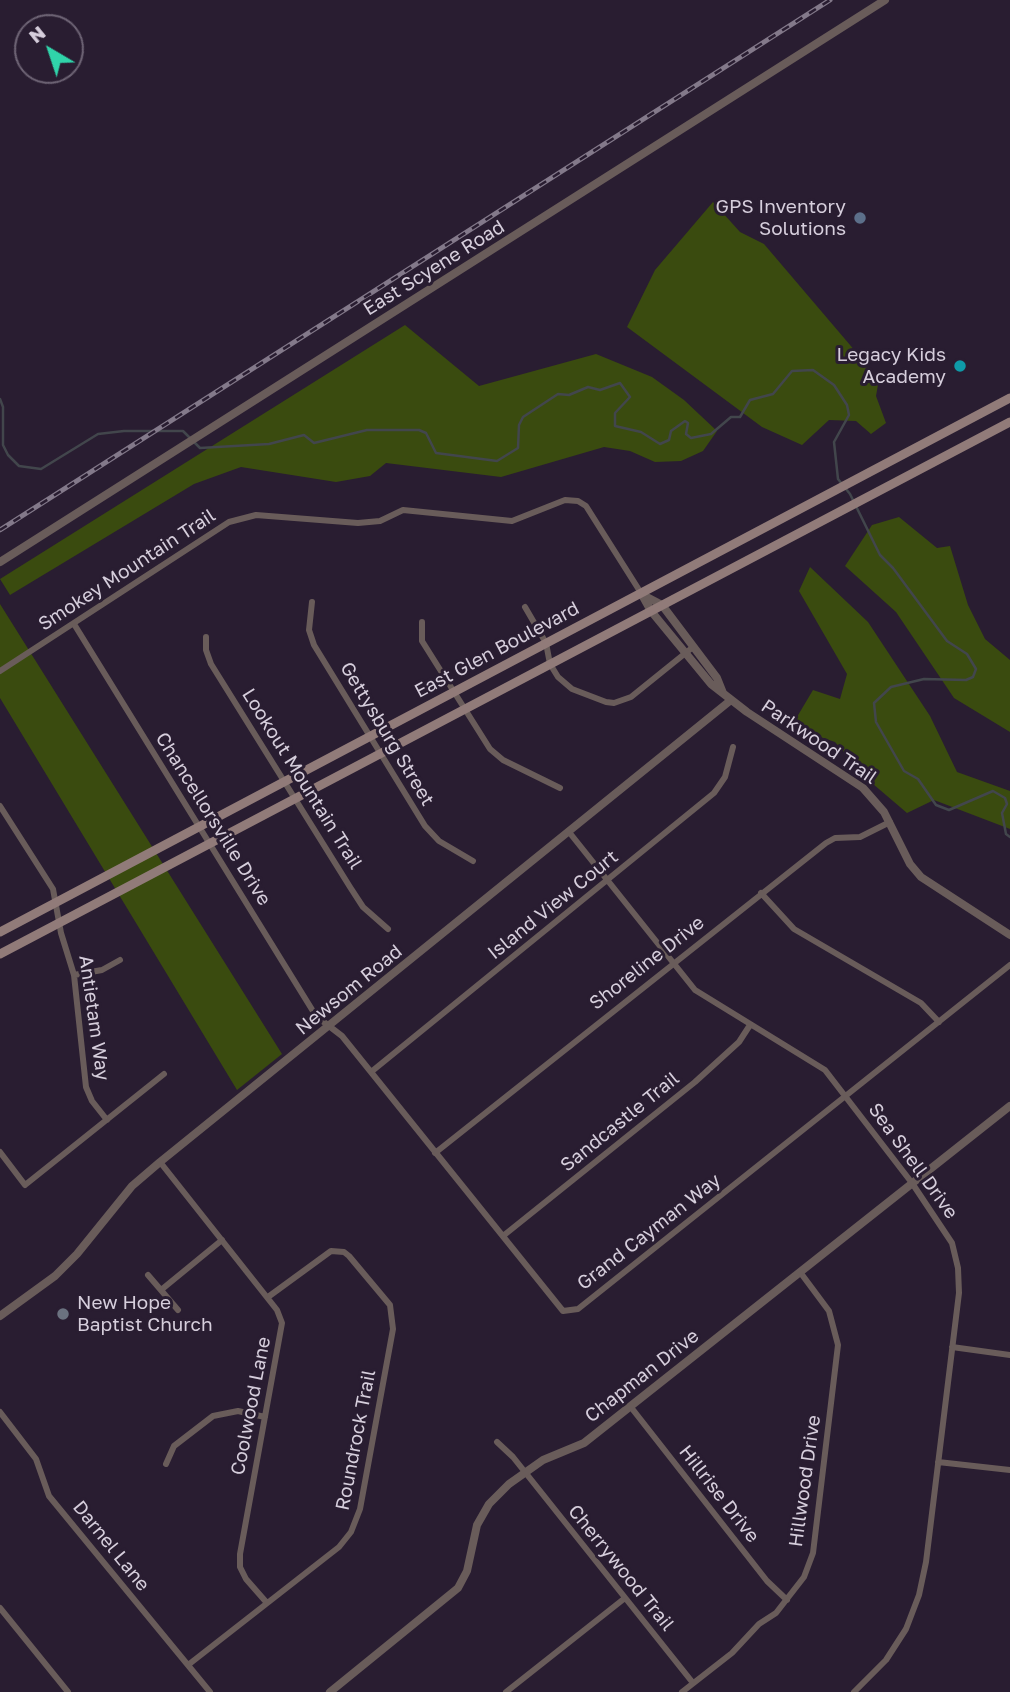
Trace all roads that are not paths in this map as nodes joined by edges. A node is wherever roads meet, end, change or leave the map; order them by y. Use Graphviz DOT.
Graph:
graph roads {
  1 [pos="885,0"];
  2 [pos="1010,398"];
  3 [pos="1010,422"];
  4 [pos="0,562"];
  5 [pos="641,593"];
  6 [pos="312,602"];
  7 [pos="662,605"];
  8 [pos="525,607"];
  9 [pos="651,611"];
  10 [pos="422,622"];
  11 [pos="74,624"];
  12 [pos="206,637"];
  13 [pos="546,643"];
  14 [pos="693,647"];
  15 [pos="685,653"];
  16 [pos="550,664"];
  17 [pos="0,671"];
  18 [pos="455,692"];
  19 [pos="723,693"];
  20 [pos="732,701"];
  21 [pos="466,709"];
  22 [pos="370,736"];
  23 [pos="733,747"];
  24 [pos="381,754"];
  25 [pos="285,781"];
  26 [pos="560,788"];
  27 [pos="296,799"];
  28 [pos="0,806"];
  29 [pos="890,822"];
  30 [pos="200,827"];
  31 [pos="569,832"];
  32 [pos="211,844"];
  33 [pos="473,861"];
  34 [pos="608,881"];
  35 [pos="761,893"];
  36 [pos="57,902"];
  37 [pos="60,923"];
  38 [pos="388,929"];
  39 [pos="0,932"];
  40 [pos="1010,934"];
  41 [pos="0,954"];
  42 [pos="120,960"];
  43 [pos="672,962"];
  44 [pos="1010,965"];
  45 [pos="74,975"];
  46 [pos="939,1022"];
  47 [pos="750,1025"];
  48 [pos="328,1027"];
  49 [pos="371,1072"];
  50 [pos="164,1074"];
  51 [pos="846,1096"];
  52 [pos="1010,1106"];
  53 [pos="107,1120"];
  54 [pos="0,1152"];
  55 [pos="435,1153"];
  56 [pos="160,1162"];
  57 [pos="912,1183"];
  58 [pos="502,1236"];
  59 [pos="222,1240"];
  60 [pos="800,1272"];
  61 [pos="148,1275"];
  62 [pos="161,1290"];
  63 [pos="268,1297"];
  64 [pos="178,1310"];
  65 [pos="0,1316"];
  66 [pos="952,1347"];
  67 [pos="1010,1355"];
  68 [pos="630,1406"];
  69 [pos="0,1412"];
  70 [pos="265,1417"];
  71 [pos="497,1441"];
  72 [pos="938,1462"];
  73 [pos="166,1464"];
  74 [pos="1010,1471"];
  75 [pos="525,1473"];
  76 [pos="625,1598"];
  77 [pos="787,1600"];
  78 [pos="267,1603"];
  79 [pos="0,1608"];
  80 [pos="188,1665"];
  81 [pos="693,1683"];
  82 [pos="862,1685"];
  83 [pos="68,1692"];
  84 [pos="210,1692"];
  85 [pos="330,1692"];
  86 [pos="506,1692"];
  87 [pos="682,1692"];
  88 [pos="854,1692"];
  89 [pos="868,1692"];
  1 -- 4 [label="street, East Scyene Road"];
  2 -- 5 [label="main road, East Glen Boulevard"];
  3 -- 7 [label="main road, East Glen Boulevard"];
  5 -- 7 [label="street, Parkwood Trail"];
  5 -- 9 [label="street, Parkwood Trail"];
  5 -- 11 [label="street, Smokey Mountain Trail"];
  5 -- 13 [label="main road, East Glen Boulevard"];
  6 -- 22 [label="street, Gettysburg Street"];
  7 -- 9 [label="main road, East Glen Boulevard"];
  7 -- 14 [label="street, Parkwood Trail"];
  8 -- 13 [label="street"];
  9 -- 15 [label="street, Parkwood Trail"];
  9 -- 16 [label="main road, East Glen Boulevard"];
  10 -- 18 [label="street"];
  11 -- 17 [label="street, Smokey Mountain Trail"];
  11 -- 30 [label="street, Chancellorsville Drive"];
  12 -- 25 [label="street, Lookout Mountain Trail"];
  13 -- 16 [label="street"];
  13 -- 18 [label="main road, East Glen Boulevard"];
  14 -- 15 [label="street"];
  14 -- 19 [label="street, Parkwood Trail"];
  15 -- 16 [label="street"];
  15 -- 19 [label="street, Parkwood Trail"];
  16 -- 21 [label="main road, East Glen Boulevard"];
  18 -- 21 [label="street"];
  18 -- 22 [label="main road, East Glen Boulevard"];
  19 -- 20 [label="street, Parkwood Trail"];
  20 -- 29 [label="street, Parkwood Trail"];
  20 -- 31 [label="street, Newsom Road"];
  21 -- 24 [label="main road, East Glen Boulevard"];
  21 -- 26 [label="street"];
  22 -- 24 [label="street, Gettysburg Street"];
  22 -- 25 [label="main road, East Glen Boulevard"];
  23 -- 34 [label="street, Island View Court"];
  24 -- 27 [label="main road, East Glen Boulevard"];
  24 -- 33 [label="street, Gettysburg Street"];
  25 -- 27 [label="street, Lookout Mountain Trail"];
  25 -- 30 [label="main road, East Glen Boulevard"];
  27 -- 32 [label="main road, East Glen Boulevard"];
  27 -- 38 [label="street, Lookout Mountain Trail"];
  28 -- 36 [label="street, Antietam Way"];
  29 -- 35 [label="street, Shoreline Drive"];
  29 -- 40 [label="street, Parkwood Trail"];
  30 -- 32 [label="street, Chancellorsville Drive"];
  30 -- 36 [label="main road, East Glen Boulevard"];
  31 -- 34 [label="street, Sea Shell Drive"];
  31 -- 48 [label="street, Newsom Road"];
  32 -- 37 [label="main road, East Glen Boulevard"];
  32 -- 48 [label="street, Chancellorsville Drive"];
  34 -- 43 [label="street, Sea Shell Drive"];
  34 -- 49 [label="street, Island View Court"];
  35 -- 43 [label="street, Shoreline Drive"];
  35 -- 46 [label="street"];
  36 -- 37 [label="street, Antietam Way"];
  36 -- 39 [label="main road, East Glen Boulevard"];
  37 -- 41 [label="main road, East Glen Boulevard"];
  37 -- 45 [label="street, Antietam Way"];
  42 -- 45 [label="street"];
  43 -- 47 [label="street, Sea Shell Drive"];
  43 -- 55 [label="street, Shoreline Drive"];
  44 -- 46 [label="street, Grand Cayman Way"];
  45 -- 53 [label="street, Antietam Way"];
  46 -- 51 [label="street, Grand Cayman Way"];
  47 -- 51 [label="street, Sea Shell Drive"];
  47 -- 58 [label="street, Sandcastle Trail"];
  48 -- 49 [label="street, Grand Cayman Way"];
  48 -- 56 [label="street, Newsom Road"];
  49 -- 55 [label="street, Grand Cayman Way"];
  50 -- 53 [label="street"];
  51 -- 57 [label="street, Sea Shell Drive"];
  51 -- 58 [label="street, Grand Cayman Way"];
  52 -- 57 [label="street, Chapman Drive"];
  53 -- 54 [label="street"];
  55 -- 58 [label="street, Grand Cayman Way"];
  56 -- 59 [label="street, Coolwood Lane"];
  56 -- 65 [label="street, Newsom Road"];
  57 -- 60 [label="street, Chapman Drive"];
  57 -- 66 [label="street, Sea Shell Drive"];
  59 -- 62 [label="street"];
  59 -- 63 [label="street, Coolwood Lane"];
  60 -- 68 [label="street, Chapman Drive"];
  60 -- 77 [label="street, Hillwood Drive"];
  61 -- 62 [label="street"];
  62 -- 64 [label="street"];
  63 -- 70 [label="street, Coolwood Lane"];
  63 -- 78 [label="street, Roundrock Trail"];
  66 -- 67 [label="street"];
  66 -- 72 [label="street, Sea Shell Drive"];
  68 -- 75 [label="street, Chapman Drive"];
  68 -- 77 [label="street, Hillrise Drive"];
  69 -- 80 [label="street, Darnel Lane"];
  70 -- 73 [label="street"];
  70 -- 78 [label="street, Coolwood Lane"];
  71 -- 75 [label="street, Cherrywood Trail"];
  72 -- 74 [label="street"];
  72 -- 82 [label="street, Sea Shell Drive"];
  75 -- 76 [label="street, Cherrywood Trail"];
  75 -- 85 [label="street, Chapman Drive"];
  76 -- 81 [label="street, Cherrywood Trail"];
  76 -- 86 [label="street"];
  77 -- 81 [label="street, Hillwood Drive"];
  78 -- 80 [label="street, Roundrock Trail"];
  79 -- 83 [label="street"];
  80 -- 84 [label="street, Darnel Lane"];
  81 -- 87 [label="street, Hillwood Drive"];
  82 -- 88 [label="street, Sea Shell Drive"];
  82 -- 89 [label="street"];
}
